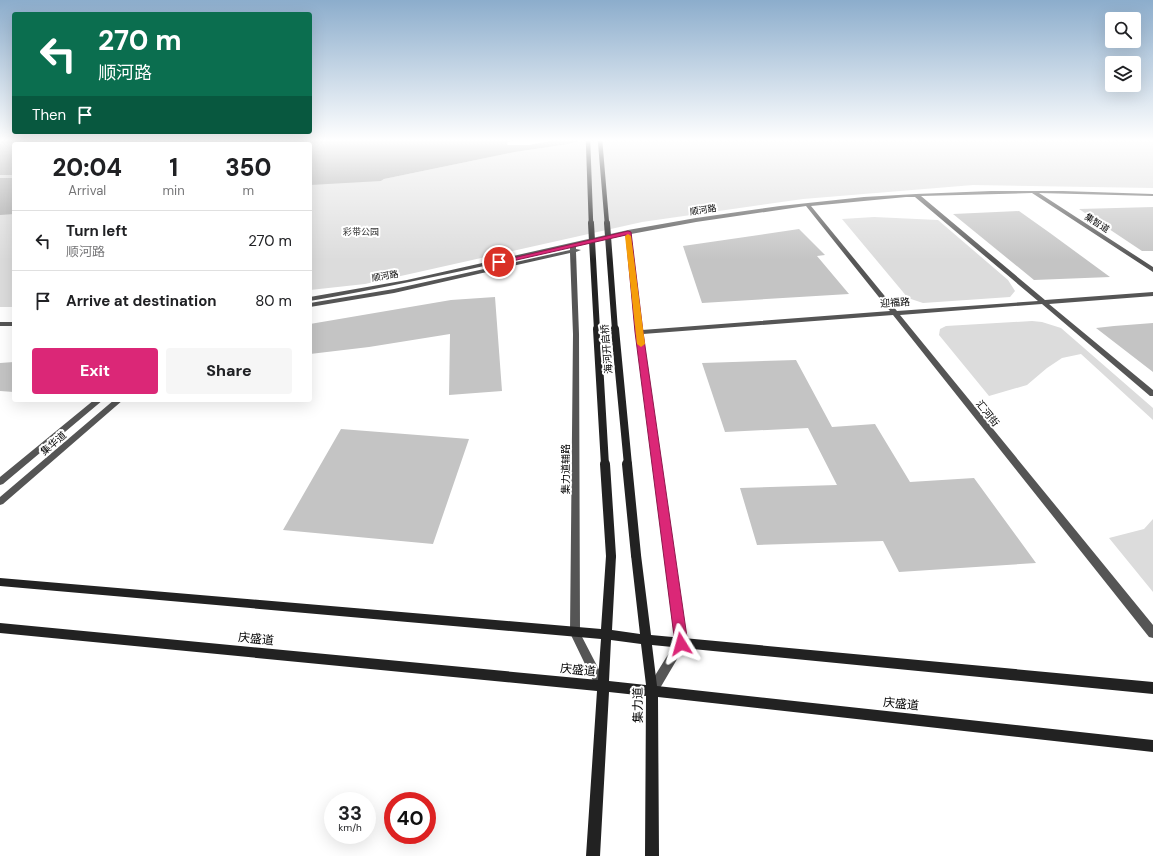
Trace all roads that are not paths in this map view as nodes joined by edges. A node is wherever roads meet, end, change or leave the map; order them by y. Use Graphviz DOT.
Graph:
graph roads {
  1 [pos="589,180"];
  2 [pos="603,180"];
  3 [pos="1032,192"];
  4 [pos="1153,195"];
  5 [pos="916,196"];
  6 [pos="808,205"];
  7 [pos="628,235"];
  8 [pos="573,248"];
  9 [pos="1153,270"];
  10 [pos="1153,294"];
  11 [pos="312,299"];
  12 [pos="1043,302"];
  13 [pos="312,305"];
  14 [pos="894,312"];
  15 [pos="0,324"];
  16 [pos="12,324"];
  17 [pos="0,329"];
  18 [pos="12,329"];
  19 [pos="639,332"];
  20 [pos="1153,394"];
  21 [pos="97,402"];
  22 [pos="117,402"];
  23 [pos="0,482"];
  24 [pos="0,502"];
  25 [pos="636,555"];
  26 [pos="0,582"];
  27 [pos="0,628"];
  28 [pos="575,632"];
  29 [pos="1153,633"];
  30 [pos="608,636"];
  31 [pos="647,641"];
  32 [pos="681,644"];
  33 [pos="602,687"];
  34 [pos="1153,688"];
  35 [pos="652,691"];
  36 [pos="1153,746"];
  37 [pos="594,856"];
  38 [pos="652,856"];
  1 -- 30 [label="main road, 海河开启桥, bridge"];
  2 -- 25 [label="main road, 海河开启桥, bridge"];
  3 -- 4 [label="street, 顺河路"];
  3 -- 5 [label="street, 顺河路"];
  3 -- 9 [label="street, 集智道"];
  5 -- 6 [label="street, 顺河路"];
  5 -- 12 [label="street"];
  6 -- 7 [label="street, 顺河路"];
  6 -- 14 [label="street, 汇河街"];
  7 -- 8 [label="street, 顺河路"];
  7 -- 19 [label="street"];
  8 -- 11 [label="street, 顺河路"];
  8 -- 13 [label="street, 顺河路"];
  8 -- 28 [label="street, 集力道辅路"];
  10 -- 12 [label="street, 迎福路"];
  12 -- 14 [label="street, 迎福路"];
  12 -- 20 [label="street"];
  14 -- 19 [label="street, 迎福路"];
  14 -- 29 [label="street, 汇河街"];
  15 -- 16 [label="street"];
  17 -- 18 [label="street"];
  19 -- 32 [label="street"];
  21 -- 23 [label="street, 集华道"];
  22 -- 24 [label="street, 集华道"];
  25 -- 31 [label="main road, 集力道"];
  26 -- 28 [label="main road"];
  27 -- 33 [label="main road, 庆盛道"];
  28 -- 30 [label="main road"];
  28 -- 33 [label="street, 集力道辅路"];
  30 -- 31 [label="main road"];
  30 -- 33 [label="main road"];
  31 -- 32 [label="main road"];
  31 -- 35 [label="main road, 集力道"];
  32 -- 34 [label="main road"];
  32 -- 35 [label="street"];
  33 -- 35 [label="main road, 庆盛道"];
  33 -- 37 [label="main road"];
  35 -- 36 [label="main road, 庆盛道"];
  35 -- 38 [label="main road, 集力道"];
}
